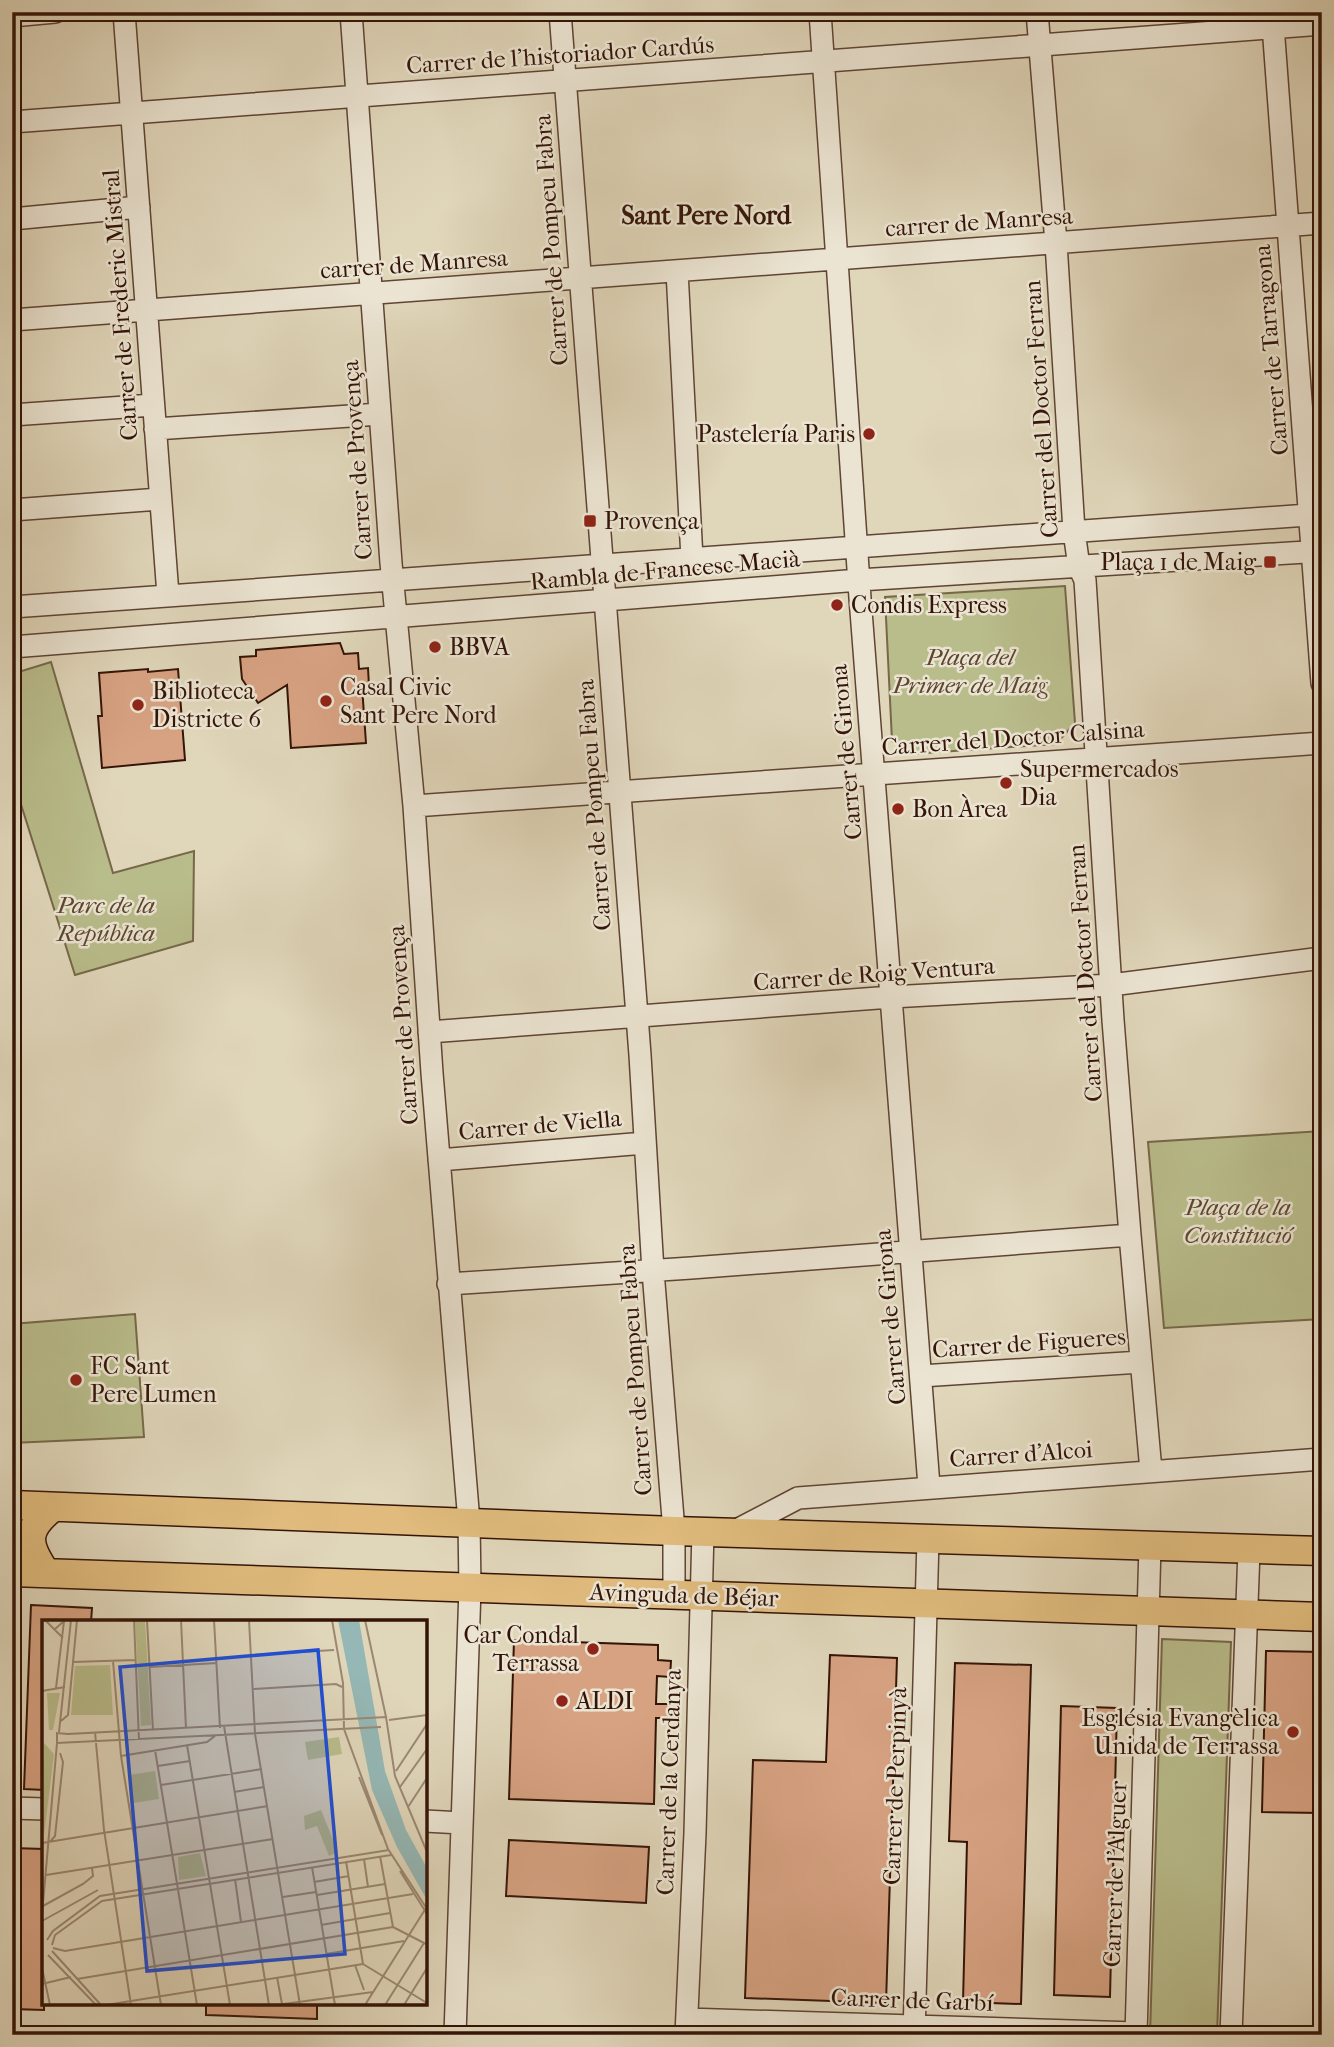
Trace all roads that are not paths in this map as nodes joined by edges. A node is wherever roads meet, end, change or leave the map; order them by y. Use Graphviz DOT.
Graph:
graph roads {
  1 [pos="55,12"];
  2 [pos="124,12"];
  3 [pos="351,12"];
  4 [pos="560,12"];
  5 [pos="820,12"];
  6 [pos="1037,12"];
  7 [pos="12,16"];
  8 [pos="1273,20"];
  9 [pos="1322,24"];
  10 [pos="1039,45"];
  11 [pos="824,61"];
  12 [pos="565,80"];
  13 [pos="357,97"];
  14 [pos="131,113"];
  15 [pos="12,122"];
  16 [pos="139,207"];
  17 [pos="12,219"];
  18 [pos="1322,223"];
  19 [pos="1287,226"];
  20 [pos="1056,243"];
  21 [pos="836,259"];
  22 [pos="677,271"];
  23 [pos="580,278"];
  24 [pos="371,293"];
  25 [pos="146,310"];
  26 [pos="12,320"];
  27 [pos="153,405"];
  28 [pos="380,414"];
  29 [pos="12,415"];
  30 [pos="155,429"];
  31 [pos="160,499"];
  32 [pos="12,510"];
  33 [pos="1316,514"];
  34 [pos="1074,531"];
  35 [pos="856,547"];
  36 [pos="1318,552"];
  37 [pos="692,559"];
  38 [pos="602,566"];
  39 [pos="1079,567"];
  40 [pos="393,578"];
  41 [pos="859,580"];
  42 [pos="168,595"];
  43 [pos="605,601"];
  44 [pos="12,607"];
  45 [pos="396,617"];
  46 [pos="12,647"];
  47 [pos="1322,683"];
  48 [pos="1322,743"];
  49 [pos="1096,760"];
  50 [pos="874,774"];
  51 [pos="618,792"];
  52 [pos="414,806"];
  53 [pos="1322,958"];
  54 [pos="1111,985"];
  55 [pos="891,997"];
  56 [pos="637,1018"];
  57 [pos="429,1032"];
  58 [pos="645,1143"];
  59 [pos="439,1160"];
  60 [pos="1130,1234"];
  61 [pos="911,1251"];
  62 [pos="653,1270"];
  63 [pos="448,1283"];
  64 [pos="1141,1362"];
  65 [pos="921,1376"];
  66 [pos="1322,1459"];
  67 [pos="1151,1471"];
  68 [pos="929,1486"];
  69 [pos="12,1506"];
  70 [pos="53,1507"];
  71 [pos="469,1522"];
  72 [pos="674,1531"];
  73 [pos="703,1531"];
  74 [pos="733,1532"];
  75 [pos="928,1539"];
  76 [pos="1150,1546"];
  77 [pos="1249,1550"];
  78 [pos="1322,1551"];
  79 [pos="12,1572"];
  80 [pos="46,1573"];
  81 [pos="470,1588"];
  82 [pos="688,1595"];
  83 [pos="926,1604"];
  84 [pos="1149,1611"];
  85 [pos="1247,1614"];
  86 [pos="1322,1617"];
  87 [pos="12,1808"];
  88 [pos="42,1809"];
  89 [pos="427,1821"];
  90 [pos="462,1823"];
  91 [pos="686,2027"];
  92 [pos="914,2030"];
  93 [pos="1136,2034"];
  94 [pos="455,2035"];
  95 [pos="1231,2035"];
  1 -- 7 [label="street"];
  2 -- 14 [label="street, Carrer de Frederic Mistral"];
  3 -- 13 [label="street, Carrer de Provença"];
  4 -- 12 [label="street, Carrer de Pompeu Fabra"];
  5 -- 11 [label="street, Carrer de Girona"];
  6 -- 10 [label="street, Carrer del Doctor Ferran"];
  8 -- 9 [label="street, Carrer de l'historiador Cardús"];
  8 -- 10 [label="street, Carrer de l'historiador Cardús"];
  8 -- 19 [label="street, Carrer de Tarragona"];
  10 -- 11 [label="street, Carrer de l'historiador Cardús"];
  10 -- 20 [label="street, Carrer del Doctor Ferran"];
  11 -- 12 [label="street, Carrer de l'historiador Cardús"];
  11 -- 21 [label="street, Carrer de Girona"];
  12 -- 13 [label="street, Carrer de l'historiador Cardús"];
  12 -- 23 [label="street, Carrer de Pompeu Fabra"];
  13 -- 14 [label="street, Carrer de l'historiador Cardús"];
  13 -- 24 [label="street, Carrer de Provença"];
  14 -- 15 [label="street, Carrer de l'historiador Cardús"];
  14 -- 16 [label="street, Carrer de Frederic Mistral"];
  16 -- 17 [label="street"];
  16 -- 25 [label="street, Carrer de Frederic Mistral"];
  18 -- 19 [label="street, carrer de Manresa"];
  19 -- 20 [label="street, carrer de Manresa"];
  19 -- 33 [label="street, Carrer de Tarragona"];
  20 -- 21 [label="street, carrer de Manresa"];
  20 -- 34 [label="street, Carrer del Doctor Ferran"];
  21 -- 22 [label="street, carrer de Manresa"];
  21 -- 35 [label="street, Carrer de Girona"];
  22 -- 23 [label="street, carrer de Manresa"];
  22 -- 37 [label="street"];
  23 -- 24 [label="street, carrer de Manresa"];
  23 -- 38 [label="street, Carrer de Pompeu Fabra"];
  24 -- 25 [label="street, carrer de Manresa"];
  24 -- 28 [label="street, Carrer de Provença"];
  25 -- 26 [label="street, carrer de Manresa"];
  25 -- 27 [label="street, Carrer de Frederic Mistral"];
  27 -- 29 [label="street"];
  27 -- 30 [label="street, Carrer de Frederic Mistral"];
  28 -- 30 [label="street"];
  28 -- 40 [label="street, Carrer de Provença"];
  30 -- 31 [label="street, Carrer de Frederic Mistral"];
  31 -- 32 [label="street"];
  31 -- 42 [label="street, Carrer de Frederic Mistral"];
  33 -- 34 [label="street, Rambla de Francesc Macià"];
  33 -- 36 [label="street, Carrer de Tarragona"];
  34 -- 35 [label="street, Rambla de Francesc Macià"];
  34 -- 39 [label="street, Carrer del Doctor Ferran"];
  35 -- 37 [label="street, Rambla de Francesc Macià"];
  35 -- 41 [label="street, Carrer de Girona"];
  36 -- 39 [label="street, Rambla de Francesc Macià"];
  36 -- 47 [label="street, Carrer de Tarragona"];
  37 -- 38 [label="street, Rambla de Francesc Macià"];
  38 -- 40 [label="street, Rambla de Francesc Macià"];
  38 -- 43 [label="street, Carrer de Pompeu Fabra"];
  39 -- 41 [label="street, Rambla de Francesc Macià"];
  39 -- 49 [label="street, Carrer del Doctor Ferran"];
  40 -- 42 [label="street, Rambla de Francesc Macià"];
  40 -- 45 [label="street, Carrer de Provença"];
  41 -- 43 [label="street, Rambla de Francesc Macià"];
  41 -- 50 [label="street, Carrer de Girona"];
  42 -- 44 [label="street, Rambla de Francesc Macià"];
  43 -- 45 [label="street, Rambla de Francesc Macià"];
  43 -- 51 [label="street, Carrer de Pompeu Fabra"];
  45 -- 46 [label="street, Rambla de Francesc Macià"];
  45 -- 52 [label="street, Carrer de Provença"];
  48 -- 49 [label="street, Carrer del Doctor Calsina"];
  49 -- 50 [label="street, Carrer del Doctor Calsina"];
  49 -- 54 [label="street, Carrer del Doctor Ferran"];
  50 -- 51 [label="street, Carrer del Doctor Calsina"];
  50 -- 55 [label="street, Carrer de Girona"];
  51 -- 52 [label="street, Carrer del Doctor Calsina"];
  51 -- 56 [label="street, Carrer de Pompeu Fabra"];
  52 -- 57 [label="street, Carrer de Provença"];
  53 -- 54 [label="street, Carrer de Roig Ventura"];
  54 -- 55 [label="street, Carrer de Roig Ventura"];
  54 -- 60 [label="street, Carrer del Doctor Ferran"];
  55 -- 56 [label="street, Carrer de Roig Ventura"];
  55 -- 61 [label="street, Carrer de Girona"];
  56 -- 57 [label="street, Carrer de Roig Ventura"];
  56 -- 58 [label="street, Carrer de Pompeu Fabra"];
  57 -- 59 [label="street, Carrer de Provença"];
  58 -- 59 [label="street, Carrer de Viella"];
  58 -- 62 [label="street, Carrer de Pompeu Fabra"];
  59 -- 63 [label="street, Carrer de Provença"];
  60 -- 61 [label="street"];
  60 -- 64 [label="street, Carrer del Doctor Ferran"];
  61 -- 62 [label="street"];
  61 -- 65 [label="street, Carrer de Girona"];
  62 -- 63 [label="street"];
  62 -- 72 [label="street, Carrer de Pompeu Fabra"];
  63 -- 71 [label="street, Carrer de Provença"];
  64 -- 65 [label="street, Carrer de Figueres"];
  64 -- 67 [label="street, Carrer del Doctor Ferran"];
  65 -- 68 [label="street, Carrer de Girona"];
  66 -- 67 [label="street, Carrer d'Alcoi"];
  67 -- 68 [label="street, Carrer d'Alcoi"];
  68 -- 74 [label="street, Carrer d'Alcoi"];
  69 -- 70 [label="main road"];
  70 -- 71 [label="main road"];
  70 -- 80 [label="main road"];
  71 -- 72 [label="main road"];
  71 -- 81 [label="street, Carrer de Provença"];
  72 -- 73 [label="main road"];
  72 -- 82 [label="street, Carrer de Pompeu Fabra"];
  73 -- 74 [label="main road"];
  73 -- 82 [label="street, Carrer de la Cerdanya"];
  74 -- 75 [label="main road"];
  75 -- 76 [label="main road"];
  75 -- 83 [label="street, Carrer de Perpinyà"];
  76 -- 77 [label="main road"];
  76 -- 84 [label="street, Carrer de l'Alguer"];
  77 -- 78 [label="main road"];
  77 -- 85 [label="street"];
  79 -- 80 [label="main road, Avinguda de Béjar"];
  80 -- 81 [label="main road, Avinguda de Béjar"];
  81 -- 82 [label="main road, Avinguda de Béjar"];
  81 -- 90 [label="street, Carrer de Provença"];
  82 -- 83 [label="main road, Avinguda de Béjar"];
  82 -- 91 [label="street, Carrer de la Cerdanya"];
  83 -- 84 [label="main road, Avinguda de Béjar"];
  83 -- 92 [label="street, Carrer de Perpinyà"];
  84 -- 85 [label="main road, Avinguda de Béjar"];
  84 -- 93 [label="street, Carrer de l'Alguer"];
  85 -- 86 [label="main road, Avinguda de Béjar"];
  85 -- 95 [label="street"];
  87 -- 88 [label="street"];
  89 -- 90 [label="street"];
  90 -- 94 [label="street, Carrer de Provença"];
  91 -- 92 [label="street, Carrer de Garbí"];
  92 -- 93 [label="street, Carrer de Garbí"];
}
